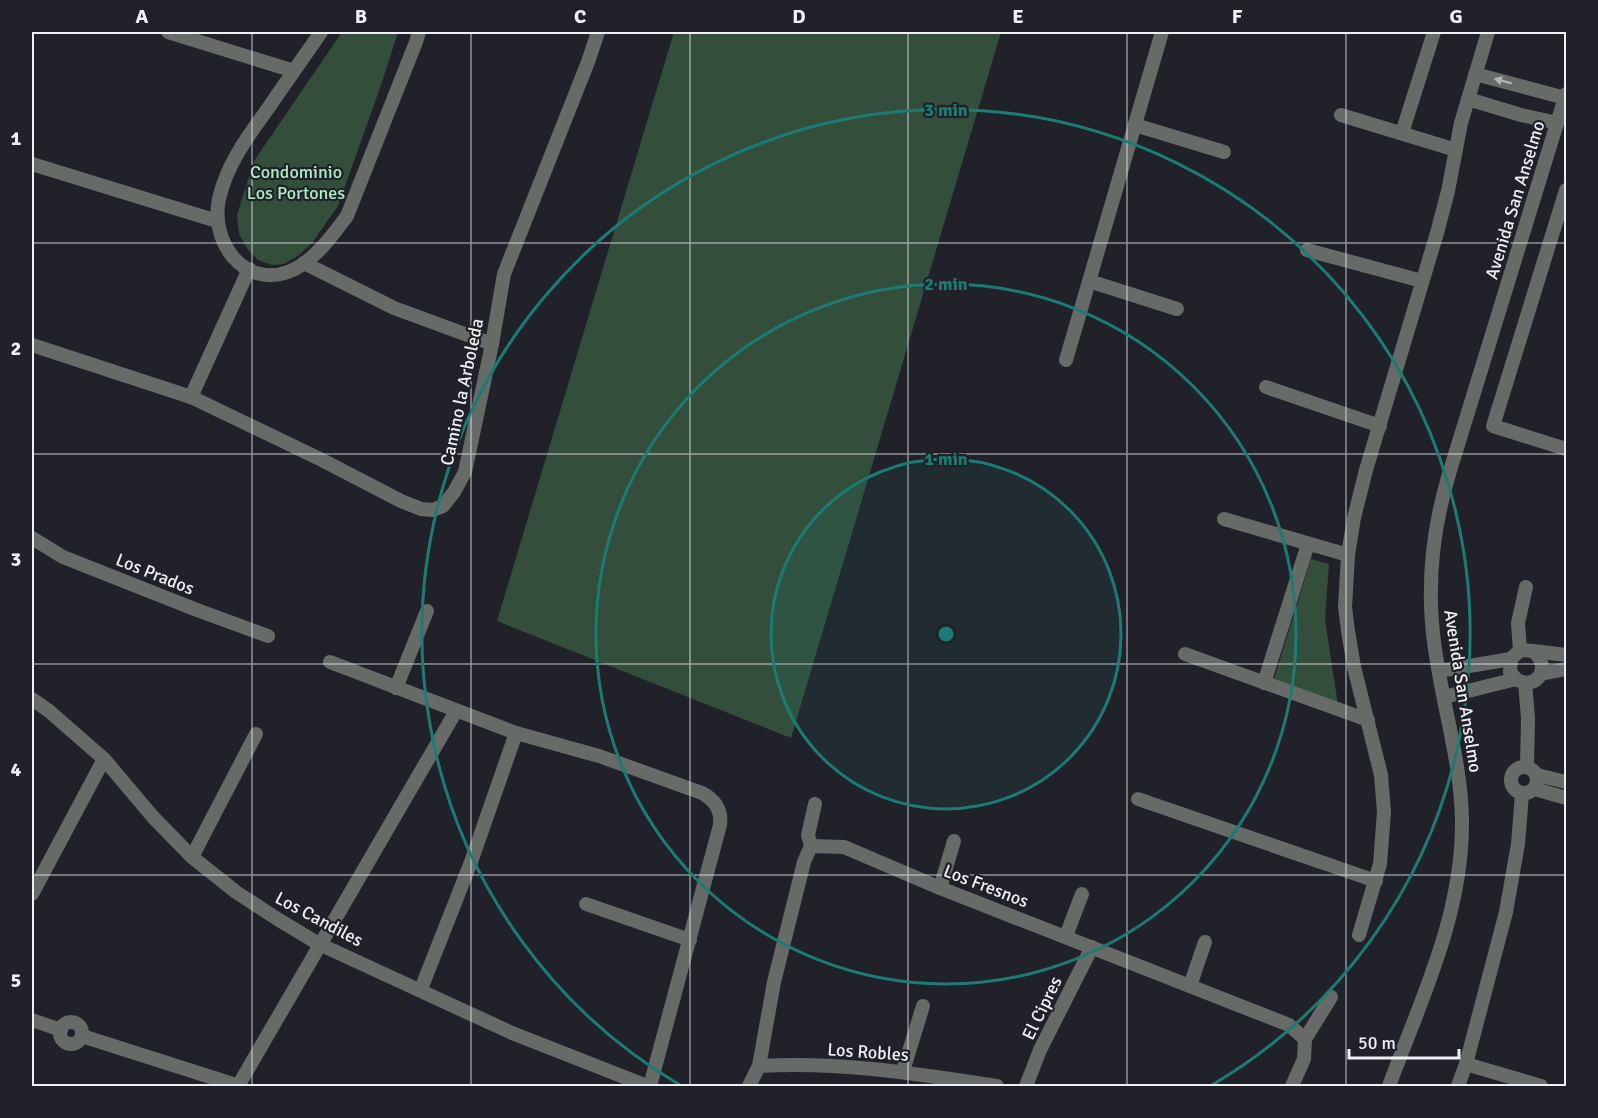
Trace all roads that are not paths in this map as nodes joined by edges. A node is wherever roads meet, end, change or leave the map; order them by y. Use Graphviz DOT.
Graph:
graph roads {
  1 [pos="168,32"];
  2 [pos="321,32"];
  3 [pos="419,32"];
  4 [pos="598,32"];
  5 [pos="1162,32"];
  6 [pos="1434,32"];
  7 [pos="1488,32"];
  8 [pos="294,71"];
  9 [pos="1475,74"];
  10 [pos="1566,96"];
  11 [pos="1468,99"];
  12 [pos="1341,115"];
  13 [pos="1557,123"];
  14 [pos="1135,125"];
  15 [pos="1402,134"];
  16 [pos="1456,150"];
  17 [pos="1224,152"];
  18 [pos="32,164"];
  19 [pos="1566,190"];
  20 [pos="217,221"];
  21 [pos="1307,250"];
  22 [pos="304,263"];
  23 [pos="249,269"];
  24 [pos="1089,281"];
  25 [pos="1422,281"];
  26 [pos="1177,309"];
  27 [pos="492,344"];
  28 [pos="32,345"];
  29 [pos="1066,360"];
  30 [pos="1266,387"];
  31 [pos="191,397"];
  32 [pos="1380,426"];
  33 [pos="1566,448"];
  34 [pos="1224,519"];
  35 [pos="32,538"];
  36 [pos="1308,544"];
  37 [pos="1348,555"];
  38 [pos="1526,587"];
  39 [pos="427,611"];
  40 [pos="268,636"];
  41 [pos="1185,654"];
  42 [pos="1521,654"];
  43 [pos="1566,655"];
  44 [pos="330,662"];
  45 [pos="1566,669"];
  46 [pos="1439,671"];
  47 [pos="1541,674"];
  48 [pos="1520,681"];
  49 [pos="1264,683"];
  50 [pos="396,688"];
  51 [pos="1444,697"];
  52 [pos="32,699"];
  53 [pos="456,711"];
  54 [pos="1368,720"];
  55 [pos="516,734"];
  56 [pos="256,735"];
  57 [pos="104,759"];
  58 [pos="1530,781"];
  59 [pos="1566,782"];
  60 [pos="1566,798"];
  61 [pos="1138,799"];
  62 [pos="814,804"];
  63 [pos="954,841"];
  64 [pos="811,846"];
  65 [pos="192,857"];
  66 [pos="1376,881"];
  67 [pos="940,888"];
  68 [pos="32,894"];
  69 [pos="1082,894"];
  70 [pos="586,904"];
  71 [pos="1359,935"];
  72 [pos="1066,936"];
  73 [pos="690,940"];
  74 [pos="1205,942"];
  75 [pos="319,944"];
  76 [pos="1092,947"];
  77 [pos="1190,986"];
  78 [pos="421,989"];
  79 [pos="1331,997"];
  80 [pos="923,1006"];
  81 [pos="32,1020"];
  82 [pos="1305,1039"];
  83 [pos="1466,1064"];
  84 [pos="759,1066"];
  85 [pos="903,1071"];
  86 [pos="238,1086"];
  87 [pos="648,1086"];
  88 [pos="749,1086"];
  89 [pos="997,1086"];
  90 [pos="1026,1086"];
  91 [pos="1292,1086"];
  92 [pos="1389,1086"];
  93 [pos="1458,1086"];
  94 [pos="1541,1086"];
  1 -- 8 [label="street"];
  2 -- 8 [label="street"];
  3 -- 22 [label="street"];
  4 -- 27 [label="street, Camino la Arboleda"];
  5 -- 14 [label="street"];
  6 -- 15 [label="street"];
  7 -- 9 [label="street"];
  8 -- 20 [label="street"];
  10 -- 9 [label="street, one-way"];
  9 -- 11 [label="street"];
  10 -- 13 [label="street, Avenida San Anselmo"];
  11 -- 13 [label="street"];
  11 -- 16 [label="street"];
  12 -- 15 [label="street"];
  13 -- 46 [label="street, Avenida San Anselmo"];
  14 -- 17 [label="street"];
  14 -- 24 [label="street"];
  15 -- 16 [label="street"];
  16 -- 25 [label="street"];
  18 -- 20 [label="street"];
  19 -- 33 [label="street"];
  20 -- 23 [label="street"];
  21 -- 25 [label="street"];
  22 -- 23 [label="street"];
  22 -- 27 [label="street"];
  23 -- 31 [label="street"];
  24 -- 26 [label="street"];
  24 -- 29 [label="street"];
  25 -- 32 [label="street"];
  27 -- 31 [label="street, Camino la Arboleda"];
  28 -- 31 [label="street, Camino la Arboleda"];
  30 -- 32 [label="street"];
  32 -- 37 [label="street"];
  34 -- 36 [label="street"];
  35 -- 40 [label="street, Los Prados"];
  36 -- 37 [label="street"];
  36 -- 49 [label="street"];
  37 -- 54 [label="street"];
  38 -- 42 [label="street"];
  39 -- 50 [label="street"];
  41 -- 49 [label="street"];
  42 -- 43 [label="street"];
  42 -- 46 [label="street"];
  42 -- 47 [label="street"];
  42 -- 48 [label="street"];
  44 -- 50 [label="street"];
  45 -- 47 [label="street"];
  46 -- 51 [label="street, Avenida San Anselmo"];
  47 -- 48 [label="street"];
  48 -- 51 [label="street"];
  48 -- 58 [label="street"];
  49 -- 54 [label="street"];
  50 -- 53 [label="street"];
  51 -- 92 [label="street, Avenida San Anselmo"];
  52 -- 57 [label="street, Los Candiles"];
  53 -- 55 [label="street"];
  53 -- 75 [label="street"];
  54 -- 66 [label="street"];
  55 -- 73 [label="street"];
  55 -- 78 [label="street"];
  56 -- 65 [label="street"];
  57 -- 65 [label="street, Los Candiles"];
  57 -- 68 [label="street"];
  58 -- 59 [label="street"];
  58 -- 60 [label="street"];
  58 -- 83 [label="street"];
  61 -- 66 [label="street"];
  62 -- 64 [label="street"];
  63 -- 67 [label="street"];
  64 -- 67 [label="street, Los Fresnos"];
  64 -- 84 [label="street"];
  65 -- 75 [label="street, Los Candiles"];
  66 -- 71 [label="street"];
  67 -- 72 [label="street, Los Fresnos"];
  69 -- 72 [label="street"];
  70 -- 73 [label="street"];
  72 -- 76 [label="street, Los Fresnos"];
  73 -- 87 [label="street"];
  74 -- 77 [label="street"];
  75 -- 78 [label="street, Los Candiles"];
  75 -- 86 [label="street"];
  76 -- 77 [label="street, Los Fresnos"];
  76 -- 90 [label="street, El Cipres"];
  77 -- 82 [label="street, Los Fresnos"];
  78 -- 87 [label="street, Los Candiles"];
  79 -- 82 [label="street"];
  80 -- 85 [label="street"];
  81 -- 86 [label="street"];
  82 -- 91 [label="street"];
  83 -- 93 [label="street"];
  83 -- 94 [label="street"];
  84 -- 85 [label="street, Los Robles"];
  84 -- 88 [label="street"];
  85 -- 89 [label="street, Los Robles"];
}
